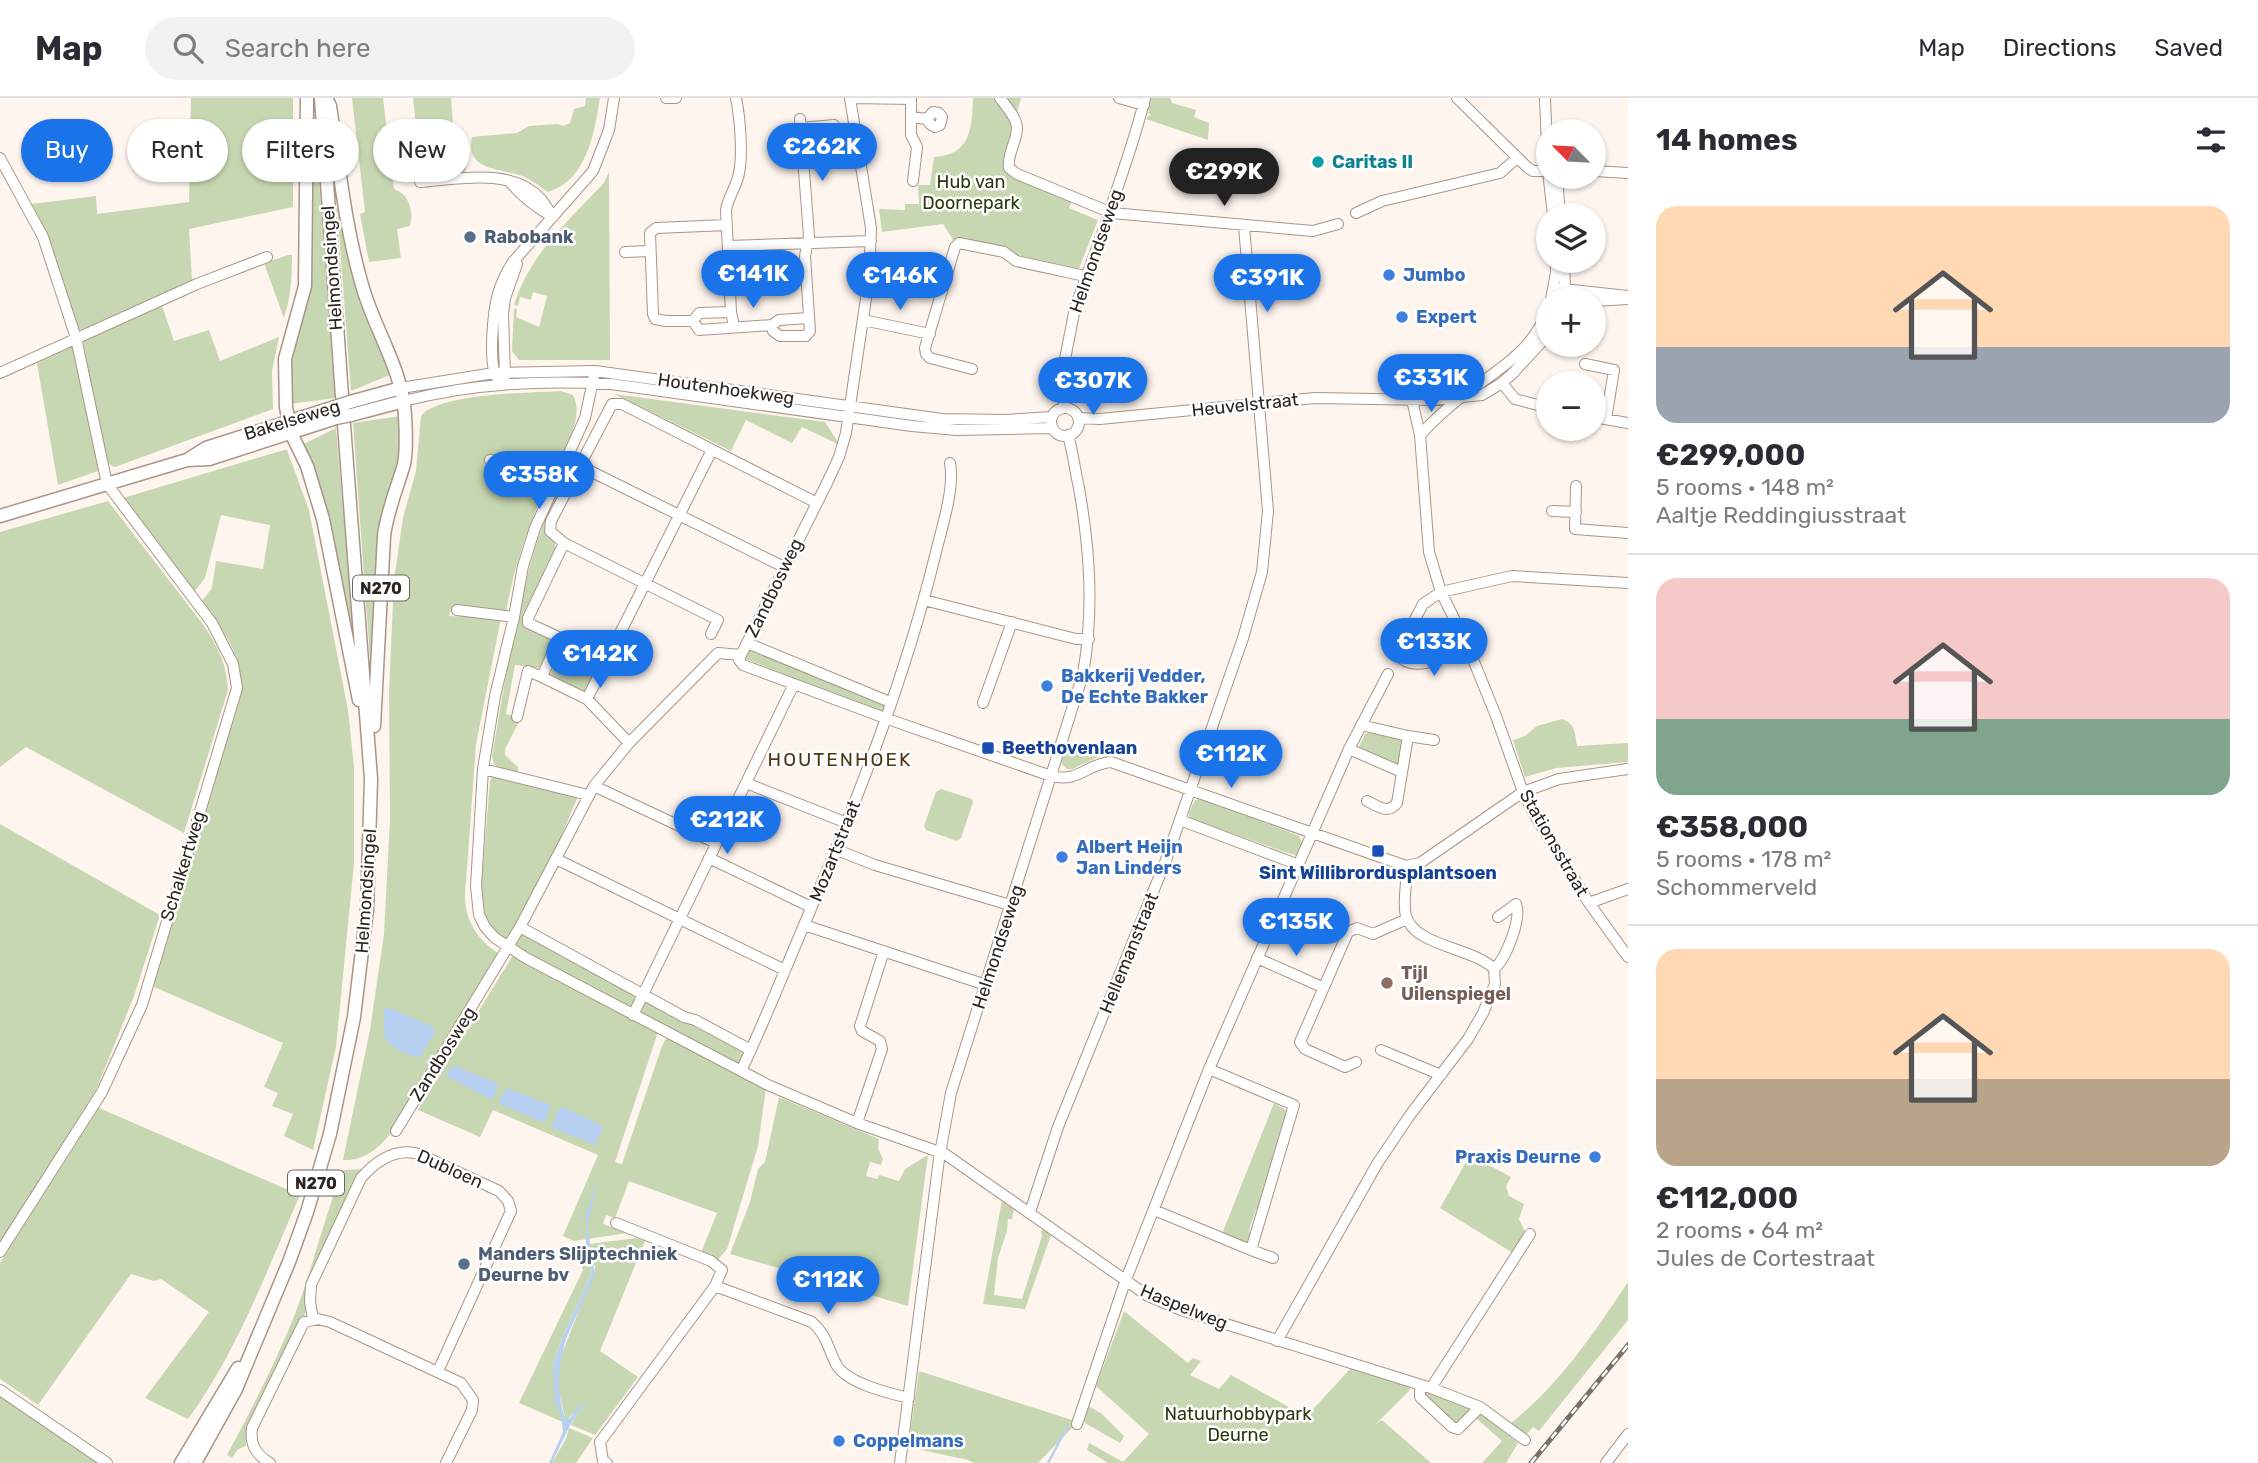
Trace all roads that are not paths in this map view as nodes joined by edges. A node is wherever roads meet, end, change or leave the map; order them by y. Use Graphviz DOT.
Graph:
graph roads {
  1 [pos="307,98"];
  2 [pos="323,98"];
  3 [pos="614,98"];
  4 [pos="666,98"];
  5 [pos="676,98"];
  6 [pos="736,98"];
  7 [pos="851,98"];
  8 [pos="1119,98"];
  9 [pos="1457,98"];
  10 [pos="1545,98"];
  11 [pos="1551,98"];
  12 [pos="1002,101"];
  13 [pos="1144,102"];
  14 [pos="911,117"];
  15 [pos="927,119"];
  16 [pos="1546,119"];
  17 [pos="1552,119"];
  18 [pos="834,125"];
  19 [pos="0,158"];
  20 [pos="1517,158"];
  21 [pos="1536,171"];
  22 [pos="1606,172"];
  23 [pos="1628,173"];
  24 [pos="913,181"];
  25 [pos="420,183"];
  26 [pos="1112,213"];
  27 [pos="1356,213"];
  28 [pos="553,217"];
  29 [pos="1338,224"];
  30 [pos="727,225"];
  31 [pos="1244,226"];
  32 [pos="871,241"];
  33 [pos="807,245"];
  34 [pos="729,246"];
  35 [pos="523,251"];
  36 [pos="650,251"];
  37 [pos="625,252"];
  38 [pos="267,257"];
  39 [pos="1085,276"];
  40 [pos="1606,293"];
  41 [pos="1628,298"];
  42 [pos="1606,300"];
  43 [pos="731,312"];
  44 [pos="808,318"];
  45 [pos="863,320"];
  46 [pos="693,321"];
  47 [pos="772,325"];
  48 [pos="734,326"];
  49 [pos="1536,331"];
  50 [pos="930,334"];
  51 [pos="76,338"];
  52 [pos="1536,348"];
  53 [pos="1585,365"];
  54 [pos="972,369"];
  55 [pos="595,371"];
  56 [pos="0,373"];
  57 [pos="494,373"];
  58 [pos="506,373"];
  59 [pos="594,383"];
  60 [pos="1502,383"];
  61 [pos="501,385"];
  62 [pos="402,395"];
  63 [pos="1462,397"];
  64 [pos="1412,400"];
  65 [pos="1260,404"];
  66 [pos="1536,404"];
  67 [pos="850,405"];
  68 [pos="1064,408"];
  69 [pos="343,411"];
  70 [pos="849,417"];
  71 [pos="1078,418"];
  72 [pos="1606,419"];
  73 [pos="1052,423"];
  74 [pos="1628,424"];
  75 [pos="290,427"];
  76 [pos="1068,435"];
  77 [pos="1420,435"];
  78 [pos="712,450"];
  79 [pos="490,460"];
  80 [pos="950,463"];
  81 [pos="580,466"];
  82 [pos="563,468"];
  83 [pos="107,484"];
  84 [pos="1576,486"];
  85 [pos="817,503"];
  86 [pos="1552,510"];
  87 [pos="1576,512"];
  88 [pos="680,515"];
  89 [pos="0,516"];
  90 [pos="1628,533"];
  91 [pos="564,543"];
  92 [pos="784,567"];
  93 [pos="646,583"];
  94 [pos="1628,583"];
  95 [pos="1441,592"];
  96 [pos="924,600"];
  97 [pos="457,610"];
  98 [pos="514,617"];
  99 [pos="1012,622"];
  100 [pos="711,634"];
  101 [pos="559,638"];
  102 [pos="1089,639"];
  103 [pos="747,643"];
  104 [pos="1468,647"];
  105 [pos="741,655"];
  106 [pos="608,660"];
  107 [pos="1388,674"];
  108 [pos="542,677"];
  109 [pos="794,684"];
  110 [pos="587,699"];
  111 [pos="891,702"];
  112 [pos="983,703"];
  113 [pos="366,716"];
  114 [pos="517,717"];
  115 [pos="886,718"];
  116 [pos="1362,725"];
  117 [pos="1408,736"];
  118 [pos="1434,740"];
  119 [pos="629,743"];
  120 [pos="1349,749"];
  121 [pos="484,769"];
  122 [pos="1628,769"];
  123 [pos="1402,772"];
  124 [pos="1051,776"];
  125 [pos="371,779"];
  126 [pos="746,783"];
  127 [pos="591,790"];
  128 [pos="1190,791"];
  129 [pos="1523,792"];
  130 [pos="1367,801"];
  131 [pos="1180,820"];
  132 [pos="847,824"];
  133 [pos="1312,834"];
  134 [pos="716,844"];
  135 [pos="837,850"];
  136 [pos="709,858"];
  137 [pos="556,859"];
  138 [pos="1298,865"];
  139 [pos="1406,866"];
  140 [pos="1628,890"];
  141 [pos="1589,903"];
  142 [pos="1010,905"];
  143 [pos="811,907"];
  144 [pos="1498,917"];
  145 [pos="680,919"];
  146 [pos="1407,919"];
  147 [pos="804,925"];
  148 [pos="520,927"];
  149 [pos="508,947"];
  150 [pos="884,951"];
  151 [pos="1628,957"];
  152 [pos="1257,958"];
  153 [pos="785,970"];
  154 [pos="1494,970"];
  155 [pos="986,985"];
  156 [pos="1322,987"];
  157 [pos="643,995"];
  158 [pos="633,1015"];
  159 [pos="1381,1050"];
  160 [pos="751,1051"];
  161 [pos="1356,1062"];
  162 [pos="1209,1069"];
  163 [pos="741,1071"];
  164 [pos="1441,1075"];
  165 [pos="857,1123"];
  166 [pos="396,1131"];
  167 [pos="940,1152"];
  168 [pos="1154,1210"];
  169 [pos="1030,1212"];
  170 [pos="616,1223"];
  171 [pos="1530,1234"];
  172 [pos="1251,1250"];
  173 [pos="0,1252"];
  174 [pos="1273,1258"];
  175 [pos="1125,1282"];
  176 [pos="715,1286"];
  177 [pos="313,1319"];
  178 [pos="1277,1341"];
  179 [pos="255,1342"];
  180 [pos="438,1371"];
  181 [pos="1426,1387"];
  182 [pos="0,1390"];
  183 [pos="909,1398"];
  184 [pos="1480,1407"];
  185 [pos="1077,1424"];
  186 [pos="1628,1434"];
  187 [pos="1525,1440"];
  188 [pos="605,1462"];
  189 [pos="107,1463"];
  190 [pos="180,1463"];
  191 [pos="195,1463"];
  192 [pos="270,1463"];
  193 [pos="446,1463"];
  194 [pos="900,1463"];
  195 [pos="1606,1463"];
  1 -- 75 [label="main road, N270"];
  2 -- 62 [label="main road, N270"];
  2 -- 69 [label="main road, Helmondsingel / N270"];
  3 -- 28 [label="street"];
  4 -- 5 [label="street"];
  6 -- 30 [label="street"];
  7 -- 14 [label="street"];
  7 -- 32 [label="street, Zandbosweg"];
  8 -- 13 [label="street"];
  9 -- 20 [label="street"];
  10 -- 16 [label="street"];
  11 -- 17 [label="street"];
  12 -- 26 [label="street"];
  13 -- 26 [label="street, Helmondseweg"];
  14 -- 15 [label="street"];
  14 -- 24 [label="street"];
  18 -- 33 [label="street"];
  19 -- 51 [label="street"];
  20 -- 21 [label="street"];
  20 -- 27 [label="street"];
  22 -- 23 [label="street"];
  25 -- 28 [label="street"];
  26 -- 31 [label="street"];
  26 -- 39 [label="street, Helmondseweg"];
  28 -- 35 [label="street"];
  29 -- 31 [label="street"];
  30 -- 34 [label="street"];
  30 -- 36 [label="street"];
  31 -- 65 [label="street, Hellemanstraat"];
  32 -- 33 [label="street"];
  32 -- 45 [label="street, Zandbosweg"];
  33 -- 34 [label="street"];
  33 -- 44 [label="street"];
  34 -- 43 [label="street"];
  35 -- 57 [label="street"];
  35 -- 58 [label="street"];
  36 -- 37 [label="street"];
  36 -- 46 [label="street"];
  38 -- 51 [label="street"];
  39 -- 50 [label="street"];
  39 -- 68 [label="street, Helmondseweg"];
  40 -- 41 [label="street"];
  41 -- 42 [label="street"];
  43 -- 46 [label="street"];
  43 -- 48 [label="street"];
  44 -- 47 [label="street"];
  44 -- 47 [label="street"];
  45 -- 50 [label="street"];
  45 -- 67 [label="street, Zandbosweg"];
  46 -- 48 [label="street"];
  47 -- 48 [label="street"];
  49 -- 63 [label="street"];
  50 -- 54 [label="street"];
  51 -- 56 [label="street"];
  51 -- 83 [label="street"];
  52 -- 60 [label="street"];
  53 -- 72 [label="street"];
  55 -- 58 [label="street, Houtenhoekweg"];
  55 -- 59 [label="street, Haspelweg"];
  55 -- 67 [label="street, Houtenhoekweg"];
  57 -- 58 [label="street, Houtenhoekweg"];
  57 -- 61 [label="street"];
  57 -- 62 [label="street, Houtenhoekweg"];
  58 -- 61 [label="street"];
  59 -- 61 [label="street, Houtenhoekweg"];
  59 -- 70 [label="street, Houtenhoekweg"];
  59 -- 82 [label="street, Haspelweg"];
  60 -- 63 [label="street"];
  60 -- 66 [label="street"];
  61 -- 62 [label="street, Houtenhoekweg"];
  62 -- 69 [label="main road, Bakelseweg"];
  62 -- 125 [label="main road, N270"];
  63 -- 64 [label="street, Heuvelstraat"];
  63 -- 77 [label="street"];
  64 -- 65 [label="street, Heuvelstraat"];
  64 -- 77 [label="street, Stationsstraat"];
  65 -- 71 [label="street, Heuvelstraat"];
  65 -- 128 [label="street, Hellemanstraat"];
  67 -- 70 [label="street, Zandbosweg"];
  67 -- 73 [label="street, Houtenhoekweg"];
  68 -- 71 [label="street"];
  68 -- 73 [label="street"];
  69 -- 75 [label="main road, Bakelseweg"];
  69 -- 113 [label="main road, Helmondsingel / N270"];
  70 -- 73 [label="street, Houtenhoekweg"];
  70 -- 85 [label="street, Zandbosweg"];
  71 -- 76 [label="street"];
  72 -- 74 [label="street"];
  73 -- 76 [label="street"];
  75 -- 83 [label="main road, Bakelseweg"];
  75 -- 113 [label="main road, N270"];
  76 -- 102 [label="street, Helmondseweg"];
  77 -- 95 [label="street, Stationsstraat"];
  78 -- 81 [label="street"];
  78 -- 85 [label="street"];
  78 -- 88 [label="street"];
  79 -- 82 [label="street"];
  80 -- 96 [label="street, Mozartstraat"];
  81 -- 88 [label="street"];
  81 -- 91 [label="street"];
  82 -- 98 [label="street, Haspelweg"];
  83 -- 89 [label="main road, Bakelseweg"];
  83 -- 173 [label="street, Schalkertweg"];
  84 -- 87 [label="street"];
  85 -- 92 [label="street, Zandbosweg"];
  86 -- 87 [label="street"];
  87 -- 90 [label="street"];
  88 -- 92 [label="street"];
  88 -- 93 [label="street"];
  91 -- 93 [label="street"];
  91 -- 101 [label="street"];
  92 -- 103 [label="street, Zandbosweg"];
  93 -- 100 [label="street"];
  93 -- 106 [label="street"];
  94 -- 95 [label="street"];
  95 -- 104 [label="street, Stationsstraat"];
  95 -- 104 [label="street"];
  96 -- 99 [label="street"];
  96 -- 111 [label="street, Mozartstraat"];
  97 -- 98 [label="street"];
  98 -- 121 [label="street, Haspelweg"];
  99 -- 102 [label="street"];
  99 -- 112 [label="street"];
  101 -- 106 [label="street"];
  101 -- 108 [label="street"];
  102 -- 124 [label="street, Helmondseweg"];
  103 -- 105 [label="street, Zandbosweg"];
  103 -- 111 [label="street"];
  104 -- 129 [label="street, Stationsstraat"];
  105 -- 109 [label="street"];
  105 -- 119 [label="street, Zandbosweg"];
  106 -- 110 [label="street"];
  107 -- 116 [label="street"];
  108 -- 110 [label="street"];
  108 -- 114 [label="street"];
  109 -- 115 [label="street"];
  109 -- 126 [label="street"];
  110 -- 119 [label="street"];
  111 -- 115 [label="street, Mozartstraat"];
  113 -- 125 [label="main road, Helmondsingel / N270"];
  115 -- 124 [label="street"];
  115 -- 132 [label="street, Mozartstraat"];
  116 -- 117 [label="street"];
  116 -- 120 [label="street"];
  117 -- 118 [label="street"];
  117 -- 123 [label="street"];
  119 -- 127 [label="street, Zandbosweg"];
  120 -- 123 [label="street"];
  120 -- 133 [label="street"];
  121 -- 127 [label="street"];
  121 -- 149 [label="street, Haspelweg"];
  122 -- 129 [label="street"];
  123 -- 130 [label="street"];
  124 -- 128 [label="street"];
  124 -- 142 [label="street, Helmondseweg"];
  125 -- 179 [label="main road, Helmondsingel / N270"];
  126 -- 132 [label="street"];
  126 -- 134 [label="street"];
  127 -- 134 [label="street"];
  127 -- 137 [label="street, Zandbosweg"];
  128 -- 131 [label="street, Hellemanstraat"];
  128 -- 133 [label="street"];
  129 -- 139 [label="street"];
  129 -- 141 [label="street, Stationsstraat"];
  131 -- 138 [label="street"];
  131 -- 169 [label="street, Hellemanstraat"];
  132 -- 135 [label="street, Mozartstraat"];
  133 -- 138 [label="street"];
  133 -- 139 [label="street"];
  134 -- 136 [label="street"];
  135 -- 142 [label="street"];
  135 -- 143 [label="street, Mozartstraat"];
  136 -- 143 [label="street"];
  136 -- 145 [label="street"];
  137 -- 145 [label="street"];
  137 -- 148 [label="street, Zandbosweg"];
  138 -- 152 [label="street"];
  139 -- 146 [label="street"];
  140 -- 141 [label="street"];
  141 -- 151 [label="street, Stationsstraat"];
  142 -- 155 [label="street, Helmondseweg"];
  143 -- 147 [label="street, Mozartstraat"];
  144 -- 154 [label="street"];
  145 -- 153 [label="street"];
  145 -- 157 [label="street"];
  146 -- 154 [label="street"];
  146 -- 156 [label="street"];
  147 -- 150 [label="street"];
  147 -- 153 [label="street, Mozartstraat"];
  148 -- 149 [label="street, Zandbosweg"];
  148 -- 157 [label="street"];
  149 -- 158 [label="street, Haspelweg"];
  149 -- 166 [label="street, Zandbosweg"];
  150 -- 155 [label="street"];
  150 -- 165 [label="street"];
  152 -- 156 [label="street"];
  152 -- 162 [label="street"];
  153 -- 160 [label="street, Mozartstraat"];
  154 -- 164 [label="street"];
  155 -- 167 [label="street, Helmondseweg"];
  156 -- 161 [label="street"];
  157 -- 158 [label="street"];
  157 -- 160 [label="street"];
  158 -- 163 [label="street, Haspelweg"];
  159 -- 164 [label="street"];
  160 -- 163 [label="street, Mozartstraat"];
  162 -- 168 [label="street"];
  162 -- 172 [label="street"];
  163 -- 165 [label="street, Haspelweg"];
  164 -- 178 [label="street"];
  165 -- 167 [label="street, Haspelweg"];
  167 -- 169 [label="street, Haspelweg"];
  167 -- 183 [label="street, Helmondseweg"];
  168 -- 172 [label="street"];
  168 -- 175 [label="street"];
  169 -- 175 [label="street, Haspelweg"];
  170 -- 176 [label="street"];
  171 -- 181 [label="street"];
  172 -- 174 [label="street"];
  175 -- 178 [label="street, Haspelweg"];
  175 -- 185 [label="street"];
  176 -- 183 [label="street"];
  176 -- 188 [label="street"];
  177 -- 180 [label="street"];
  177 -- 180 [label="street, Dubloen"];
  177 -- 192 [label="street"];
  178 -- 181 [label="street, Haspelweg"];
  179 -- 190 [label="main road, Helmondsingel / N270"];
  179 -- 191 [label="main road, Helmondsingel / N270"];
  180 -- 193 [label="street"];
  181 -- 184 [label="street, Haspelweg"];
  181 -- 184 [label="street"];
  182 -- 189 [label="street"];
  183 -- 194 [label="street, Helmondseweg"];
  184 -- 187 [label="street, Haspelweg"];
  186 -- 195 [label="street"];
}
